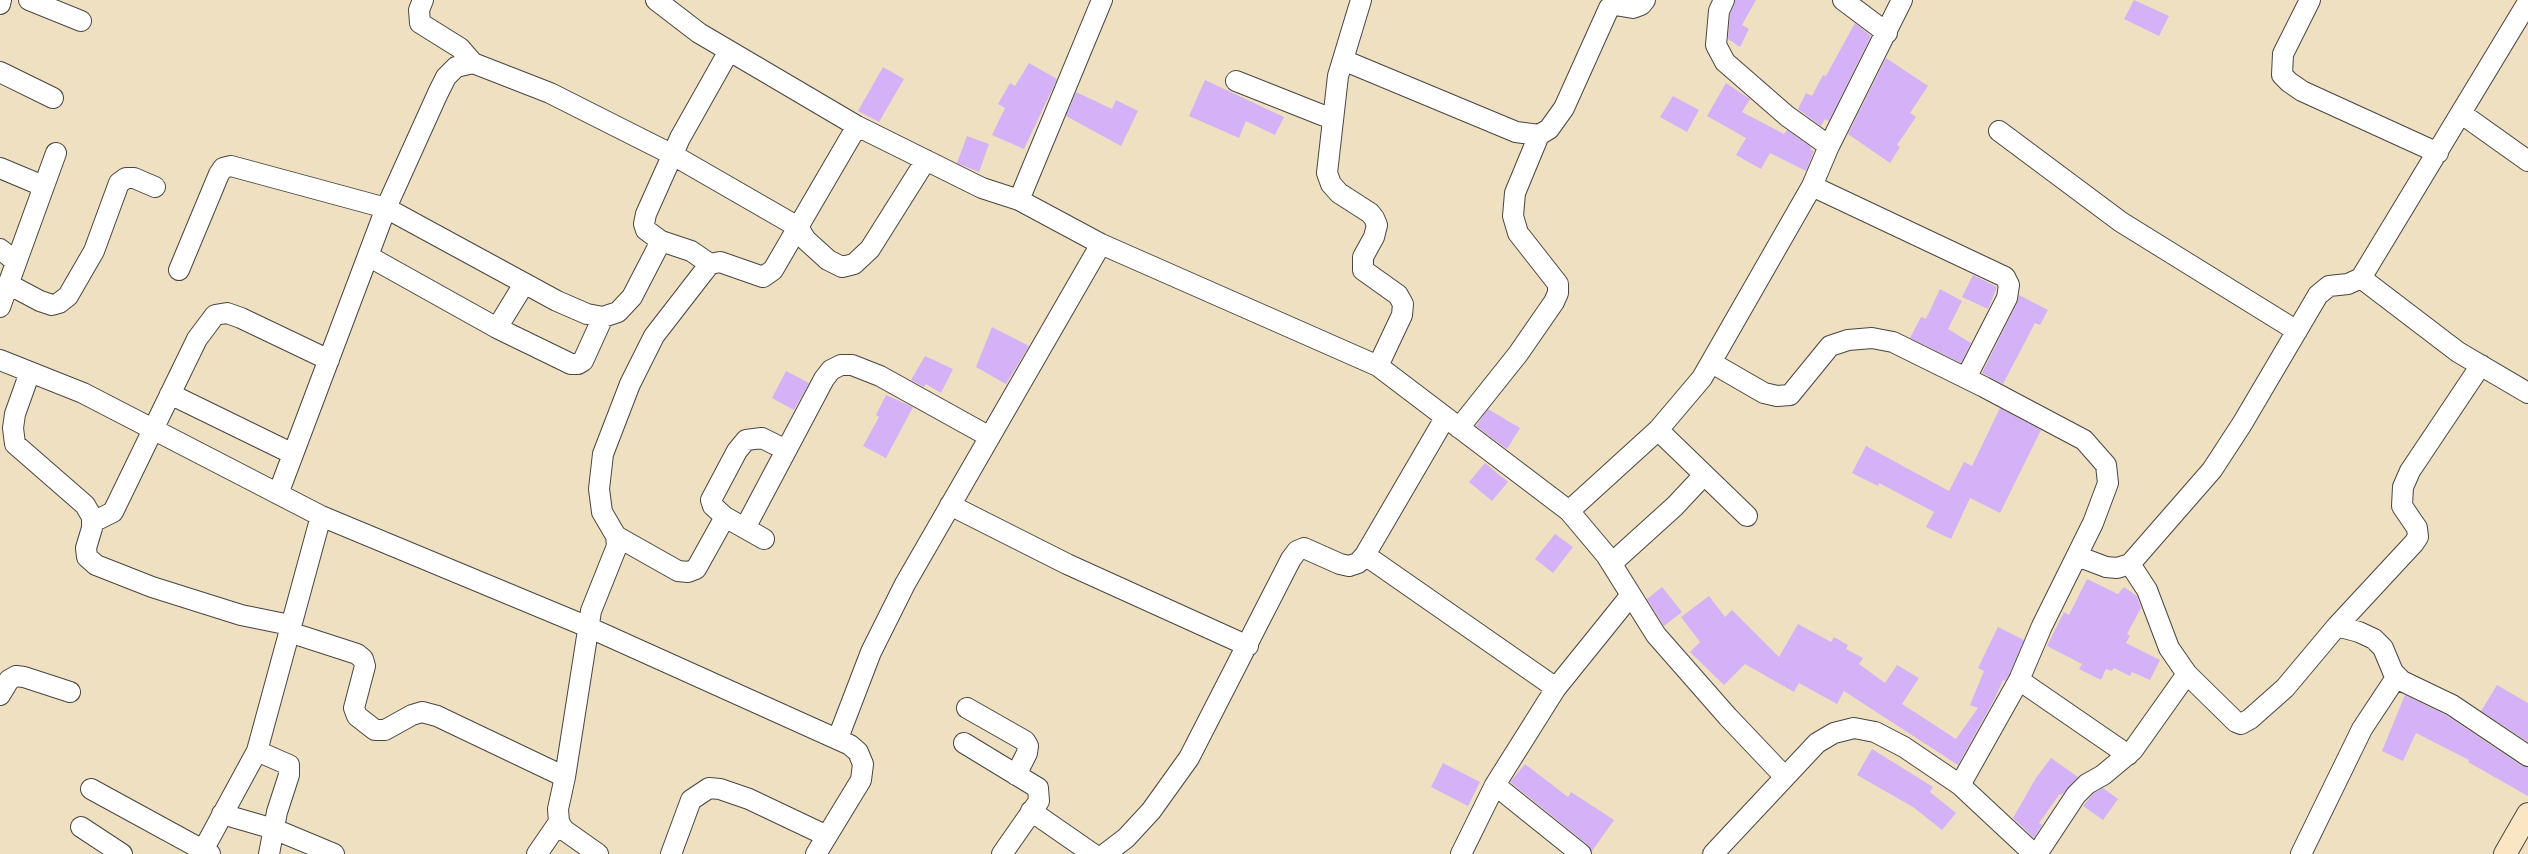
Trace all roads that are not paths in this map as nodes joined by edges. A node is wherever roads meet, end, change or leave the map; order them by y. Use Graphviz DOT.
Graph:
graph roads {
  1 [pos="2,0"];
  2 [pos="29,0"];
  3 [pos="423,0"];
  4 [pos="656,0"];
  5 [pos="1102,0"];
  6 [pos="1361,0"];
  7 [pos="1644,0"];
  8 [pos="1724,0"];
  9 [pos="1843,0"];
  10 [pos="1902,0"];
  11 [pos="2310,0"];
  12 [pos="2528,2"];
  13 [pos="0,4"];
  14 [pos="55,5"];
  15 [pos="81,21"];
  16 [pos="1887,33"];
  17 [pos="729,51"];
  18 [pos="1343,60"];
  19 [pos="473,63"];
  20 [pos="0,72"];
  21 [pos="1236,81"];
  22 [pos="53,98"];
  23 [pos="2462,114"];
  24 [pos="1332,119"];
  25 [pos="857,126"];
  26 [pos="1999,131"];
  27 [pos="1539,135"];
  28 [pos="1829,146"];
  29 [pos="56,153"];
  30 [pos="2438,153"];
  31 [pos="672,154"];
  32 [pos="926,160"];
  33 [pos="2528,161"];
  34 [pos="0,168"];
  35 [pos="43,186"];
  36 [pos="1812,186"];
  37 [pos="155,188"];
  38 [pos="1019,200"];
  39 [pos="386,208"];
  40 [pos="798,227"];
  41 [pos="661,241"];
  42 [pos="1101,244"];
  43 [pos="0,249"];
  44 [pos="368,256"];
  45 [pos="15,261"];
  46 [pos="710,264"];
  47 [pos="179,270"];
  48 [pos="2361,278"];
  49 [pos="8,284"];
  50 [pos="524,284"];
  51 [pos="0,307"];
  52 [pos="603,317"];
  53 [pos="497,328"];
  54 [pos="2297,331"];
  55 [pos="0,360"];
  56 [pos="328,360"];
  57 [pos="1712,363"];
  58 [pos="2481,365"];
  59 [pos="1378,366"];
  60 [pos="30,372"];
  61 [pos="1966,378"];
  62 [pos="2528,393"];
  63 [pos="170,394"];
  64 [pos="1452,423"];
  65 [pos="153,428"];
  66 [pos="1658,430"];
  67 [pos="990,437"];
  68 [pos="786,450"];
  69 [pos="294,454"];
  70 [pos="1704,475"];
  71 [pos="278,494"];
  72 [pos="950,505"];
  73 [pos="1569,511"];
  74 [pos="322,516"];
  75 [pos="1747,516"];
  76 [pos="92,517"];
  77 [pos="725,517"];
  78 [pos="745,528"];
  79 [pos="616,536"];
  80 [pos="764,539"];
  81 [pos="1365,554"];
  82 [pos="2077,556"];
  83 [pos="1612,563"];
  84 [pos="2130,564"];
  85 [pos="1632,595"];
  86 [pos="2338,626"];
  87 [pos="588,627"];
  88 [pos="290,629"];
  89 [pos="1248,646"];
  90 [pos="2187,674"];
  91 [pos="2397,676"];
  92 [pos="2019,680"];
  93 [pos="1556,688"];
  94 [pos="70,692"];
  95 [pos="0,696"];
  96 [pos="967,708"];
  97 [pos="838,738"];
  98 [pos="964,743"];
  99 [pos="258,751"];
  100 [pos="2128,755"];
  101 [pos="2528,756"];
  102 [pos="1016,775"];
  103 [pos="565,777"];
  104 [pos="1786,777"];
  105 [pos="1495,785"];
  106 [pos="1960,785"];
  107 [pos="91,789"];
  108 [pos="1031,811"];
  109 [pos="222,814"];
  110 [pos="2528,814"];
  111 [pos="559,822"];
  112 [pos="81,826"];
  113 [pos="274,829"];
  114 [pos="827,836"];
  115 [pos="204,853"];
  116 [pos="122,854"];
  117 [pos="269,854"];
  118 [pos="334,854"];
  119 [pos="537,854"];
  120 [pos="598,854"];
  121 [pos="670,854"];
  122 [pos="816,854"];
  123 [pos="1002,854"];
  124 [pos="1092,854"];
  125 [pos="1105,854"];
  126 [pos="1461,854"];
  127 [pos="1581,854"];
  128 [pos="1713,854"];
  129 [pos="2035,854"];
  130 [pos="2301,854"];
  131 [pos="2505,854"];
  1 -- 13 [label="street"];
  2 -- 14 [label="street"];
  3 -- 19 [label="street"];
  4 -- 17 [label="street"];
  5 -- 38 [label="street"];
  6 -- 18 [label="street"];
  7 -- 27 [label="street"];
  8 -- 28 [label="street"];
  9 -- 16 [label="street"];
  10 -- 16 [label="street"];
  11 -- 30 [label="street"];
  12 -- 23 [label="street"];
  14 -- 15 [label="street"];
  16 -- 28 [label="street"];
  17 -- 25 [label="street"];
  17 -- 31 [label="street"];
  18 -- 24 [label="street"];
  18 -- 27 [label="street"];
  19 -- 31 [label="street"];
  19 -- 39 [label="street"];
  20 -- 22 [label="street"];
  21 -- 24 [label="street"];
  23 -- 30 [label="street"];
  23 -- 33 [label="street"];
  24 -- 59 [label="street"];
  25 -- 32 [label="street"];
  25 -- 40 [label="street"];
  26 -- 54 [label="street"];
  27 -- 64 [label="street"];
  28 -- 36 [label="street"];
  29 -- 35 [label="street"];
  30 -- 48 [label="street"];
  31 -- 40 [label="street"];
  31 -- 41 [label="street"];
  32 -- 38 [label="street"];
  32 -- 40 [label="street"];
  34 -- 35 [label="street"];
  35 -- 45 [label="street"];
  36 -- 57 [label="street"];
  36 -- 61 [label="street"];
  37 -- 49 [label="street"];
  38 -- 42 [label="street"];
  39 -- 44 [label="street"];
  39 -- 47 [label="street"];
  39 -- 50 [label="street"];
  40 -- 46 [label="street"];
  41 -- 46 [label="street"];
  41 -- 52 [label="street"];
  42 -- 59 [label="street"];
  42 -- 67 [label="street"];
  43 -- 45 [label="street"];
  44 -- 53 [label="street"];
  44 -- 56 [label="street"];
  45 -- 49 [label="street"];
  46 -- 79 [label="street"];
  48 -- 54 [label="street"];
  48 -- 58 [label="street"];
  49 -- 51 [label="street"];
  50 -- 52 [label="street"];
  50 -- 53 [label="street"];
  52 -- 53 [label="street"];
  54 -- 84 [label="street"];
  55 -- 60 [label="street"];
  56 -- 63 [label="street"];
  56 -- 69 [label="street"];
  57 -- 61 [label="street"];
  57 -- 66 [label="street"];
  58 -- 62 [label="street"];
  58 -- 86 [label="street"];
  59 -- 64 [label="street"];
  60 -- 65 [label="street"];
  60 -- 76 [label="street"];
  61 -- 82 [label="street"];
  63 -- 65 [label="street"];
  63 -- 69 [label="street"];
  64 -- 73 [label="street"];
  64 -- 81 [label="street"];
  65 -- 71 [label="street"];
  65 -- 76 [label="street"];
  66 -- 70 [label="street"];
  66 -- 73 [label="street"];
  67 -- 68 [label="street"];
  67 -- 72 [label="street"];
  68 -- 77 [label="street"];
  68 -- 78 [label="street"];
  69 -- 71 [label="street"];
  70 -- 75 [label="street"];
  70 -- 83 [label="street"];
  71 -- 74 [label="street"];
  72 -- 89 [label="street"];
  72 -- 97 [label="street"];
  73 -- 83 [label="street"];
  74 -- 87 [label="street"];
  74 -- 88 [label="street"];
  76 -- 88 [label="street"];
  77 -- 78 [label="street"];
  77 -- 79 [label="street"];
  78 -- 80 [label="street"];
  79 -- 87 [label="street"];
  81 -- 89 [label="street"];
  81 -- 93 [label="street"];
  82 -- 84 [label="street"];
  82 -- 92 [label="street"];
  83 -- 85 [label="street"];
  84 -- 90 [label="street"];
  85 -- 93 [label="street"];
  85 -- 104 [label="street"];
  86 -- 90 [label="street"];
  86 -- 91 [label="street"];
  87 -- 97 [label="street"];
  87 -- 103 [label="street"];
  88 -- 99 [label="street"];
  88 -- 103 [label="street"];
  89 -- 125 [label="street"];
  90 -- 100 [label="street"];
  91 -- 101 [label="street"];
  91 -- 130 [label="street"];
  92 -- 100 [label="street"];
  92 -- 106 [label="street"];
  93 -- 105 [label="street"];
  94 -- 95 [label="street"];
  96 -- 102 [label="street"];
  97 -- 114 [label="street"];
  98 -- 102 [label="street"];
  99 -- 109 [label="street"];
  99 -- 113 [label="street"];
  100 -- 129 [label="street"];
  102 -- 108 [label="street"];
  103 -- 111 [label="street"];
  104 -- 106 [label="street"];
  104 -- 128 [label="street"];
  105 -- 126 [label="street"];
  105 -- 127 [label="street"];
  106 -- 129 [label="street"];
  107 -- 115 [label="street"];
  108 -- 123 [label="street"];
  108 -- 124 [label="street"];
  109 -- 113 [label="street"];
  109 -- 115 [label="street"];
  110 -- 131 [label="main road"];
  111 -- 119 [label="street"];
  111 -- 120 [label="street"];
  112 -- 116 [label="street"];
  113 -- 117 [label="street"];
  113 -- 118 [label="street"];
  114 -- 121 [label="street"];
  114 -- 122 [label="street"];
}
